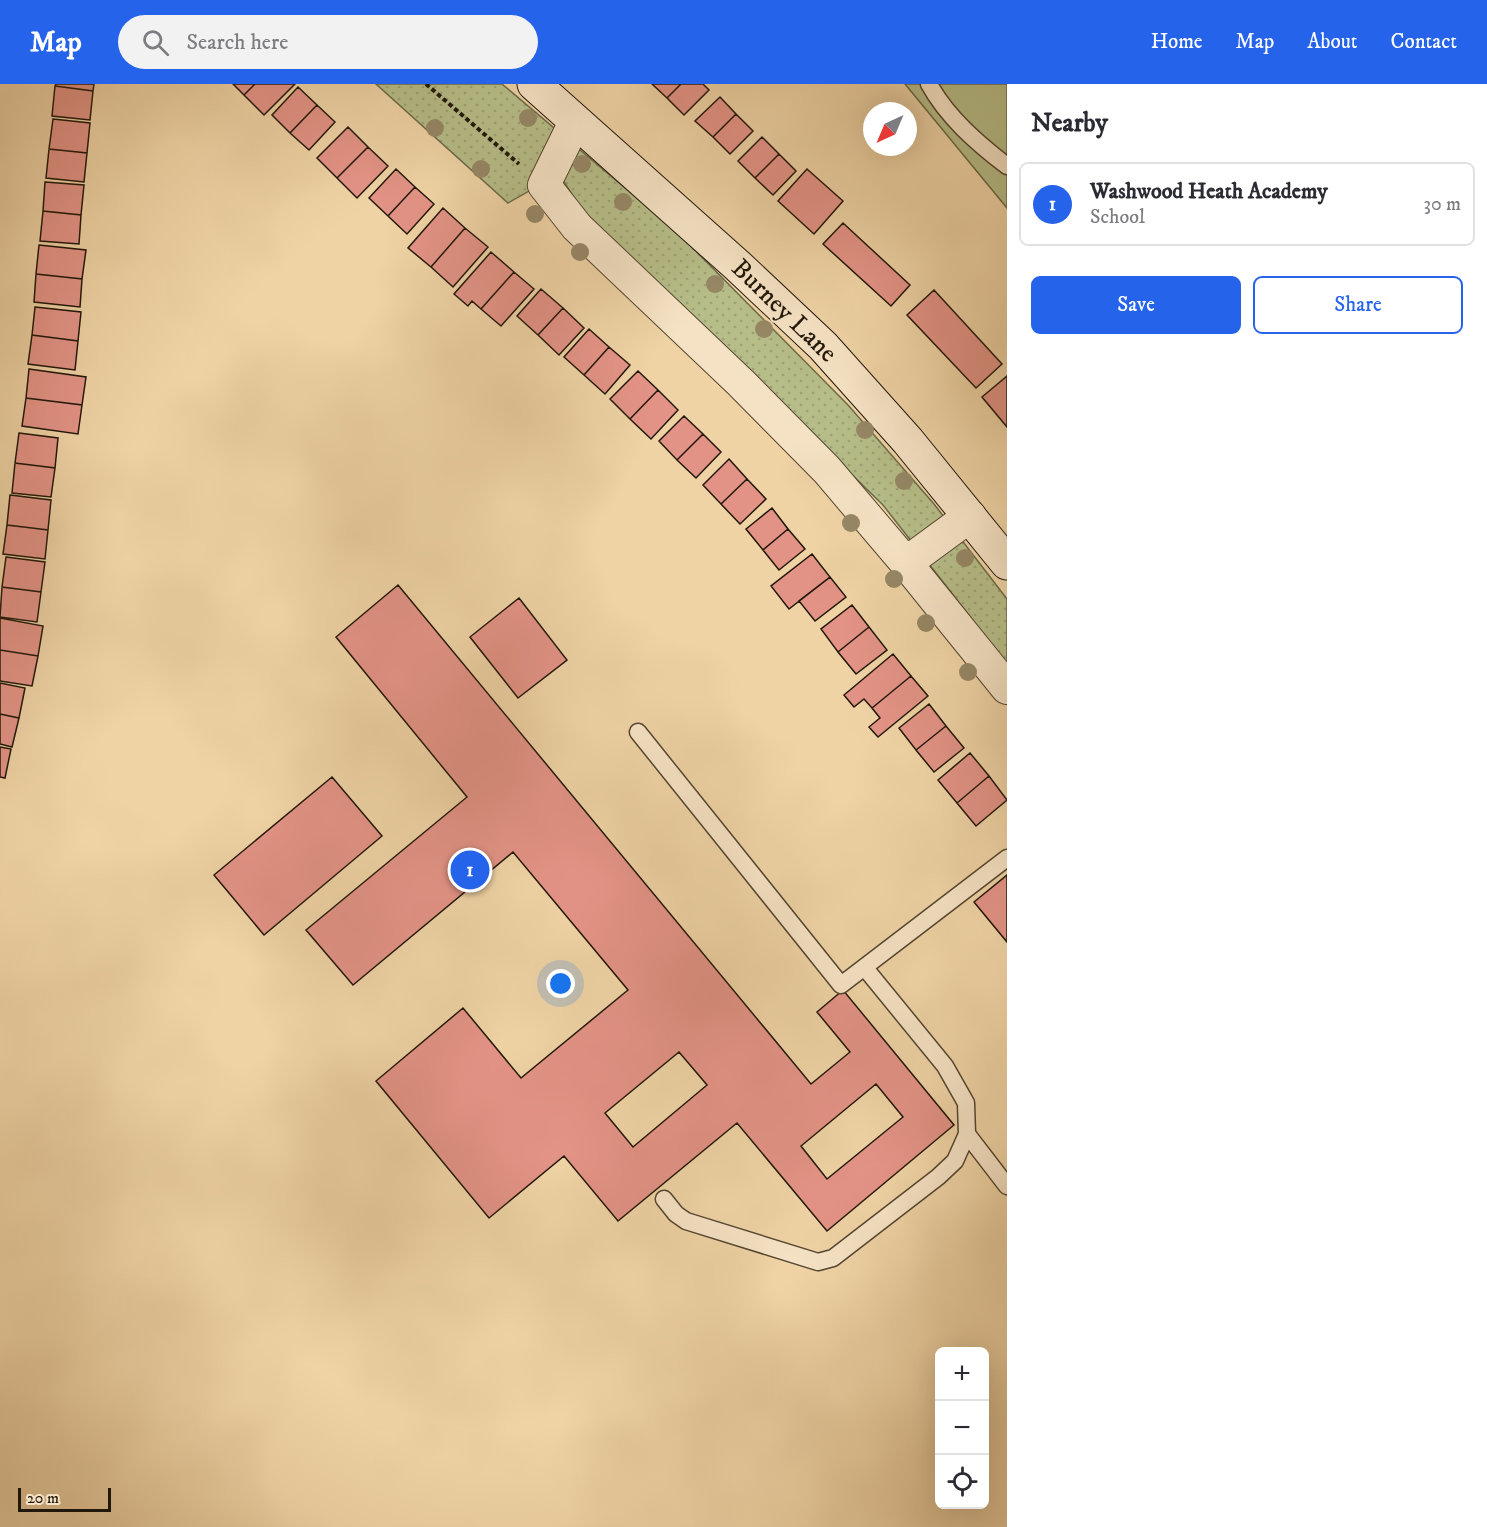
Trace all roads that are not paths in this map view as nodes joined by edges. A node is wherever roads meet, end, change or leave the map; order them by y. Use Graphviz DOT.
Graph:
graph roads {
  1 [pos="534,84"];
  2 [pos="929,84"];
  3 [pos="575,122"];
  4 [pos="1007,166"];
  5 [pos="970,516"];
  6 [pos="906,562"];
  7 [pos="1007,563"];
  8 [pos="1007,688"];
  9 [pos="638,732"];
  10 [pos="1007,858"];
  11 [pos="865,968"];
  12 [pos="967,1134"];
  13 [pos="1007,1186"];
  14 [pos="664,1199"];
  1 -- 3 [label="street, Burney Lane"];
  2 -- 4 [label="lane"];
  3 -- 5 [label="street, Burney Lane"];
  3 -- 6 [label="street"];
  5 -- 6 [label="street"];
  5 -- 7 [label="street, Burney Lane"];
  6 -- 8 [label="street"];
  9 -- 11 [label="lane"];
  10 -- 11 [label="lane"];
  11 -- 12 [label="lane"];
  12 -- 13 [label="lane"];
  12 -- 14 [label="lane"];
}
